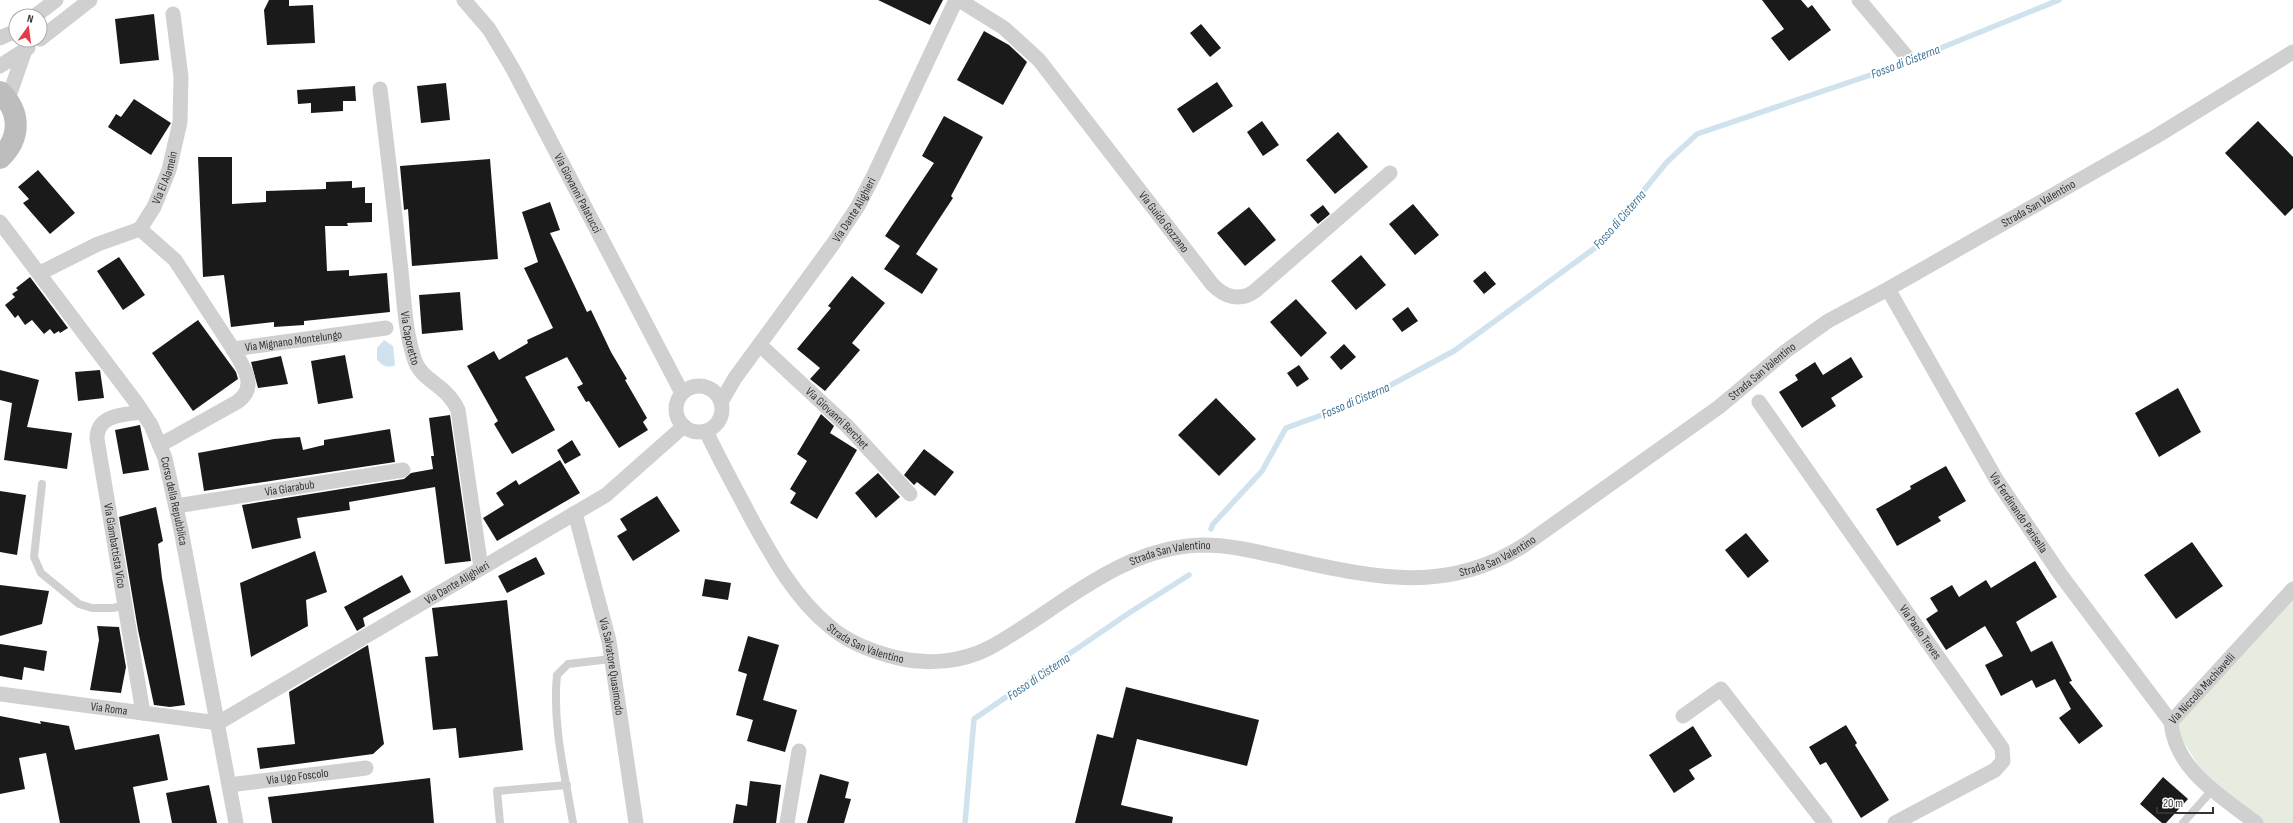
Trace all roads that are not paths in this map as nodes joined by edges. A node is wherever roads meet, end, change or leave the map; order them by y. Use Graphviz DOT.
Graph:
graph roads {
  1 [pos="56,0"];
  2 [pos="90,0"];
  3 [pos="464,0"];
  4 [pos="957,0"];
  5 [pos="1859,0"];
  6 [pos="46,8"];
  7 [pos="173,14"];
  8 [pos="48,32"];
  9 [pos="28,48"];
  10 [pos="25,50"];
  11 [pos="2293,52"];
  12 [pos="1907,57"];
  13 [pos="0,66"];
  14 [pos="380,89"];
  15 [pos="4,96"];
  16 [pos="0,158"];
  17 [pos="1390,173"];
  18 [pos="0,210"];
  19 [pos="2,224"];
  20 [pos="140,229"];
  21 [pos="40,273"];
  22 [pos="1888,289"];
  23 [pos="386,328"];
  24 [pos="761,346"];
  25 [pos="233,349"];
  26 [pos="682,393"];
  27 [pos="721,402"];
  28 [pos="1759,402"];
  29 [pos="142,412"];
  30 [pos="684,426"];
  31 [pos="706,431"];
  32 [pos="160,445"];
  33 [pos="403,470"];
  34 [pos="42,484"];
  35 [pos="910,494"];
  36 [pos="176,506"];
  37 [pos="575,514"];
  38 [pos="481,568"];
  39 [pos="2293,590"];
  40 [pos="125,605"];
  41 [pos="611,658"];
  42 [pos="0,694"];
  43 [pos="143,713"];
  44 [pos="1683,716"];
  45 [pos="218,722"];
  46 [pos="2171,722"];
  47 [pos="799,751"];
  48 [pos="366,768"];
  49 [pos="229,785"];
  50 [pos="566,785"];
  51 [pos="2213,789"];
  52 [pos="236,823"];
  53 [pos="500,823"];
  54 [pos="573,823"];
  55 [pos="636,823"];
  56 [pos="787,823"];
  57 [pos="1825,823"];
  58 [pos="1895,823"];
  59 [pos="2182,823"];
  60 [pos="2256,823"];
  1 -- 6 [label="street"];
  2 -- 8 [label="street"];
  3 -- 26 [label="street, Via Giovanni Palatucci"];
  4 -- 17 [label="street, Via Guido Gozzano"];
  4 -- 24 [label="street, Via Dante Alighieri"];
  5 -- 12 [label="street"];
  7 -- 20 [label="street, Via El Alamein"];
  9 -- 10 [label="street"];
  10 -- 13 [label="street"];
  10 -- 15 [label="street"];
  11 -- 22 [label="street, Strada San Valentino"];
  14 -- 38 [label="street, Via Caporetto"];
  15 -- 16 [label="street"];
  18 -- 19 [label="street, Corso della Repubblica"];
  19 -- 21 [label="street, Corso della Repubblica"];
  20 -- 21 [label="street"];
  20 -- 25 [label="street, Via Mignano Montelungo"];
  21 -- 29 [label="street, Corso della Repubblica"];
  22 -- 31 [label="street, Strada San Valentino"];
  22 -- 46 [label="street, Via Ferdinando Parisella"];
  23 -- 25 [label="street, Via Mignano Montelungo"];
  24 -- 27 [label="street, Via Dante Alighieri"];
  24 -- 35 [label="street, Via Giovanni Berchet"];
  25 -- 32 [label="street"];
  26 -- 27 [label="street"];
  26 -- 30 [label="street"];
  27 -- 31 [label="street, Via Dante Alighieri"];
  28 -- 58 [label="street, Via Paolo Treves"];
  29 -- 32 [label="street, Corso della Repubblica"];
  29 -- 40 [label="street, Via Giambattista Vico"];
  30 -- 31 [label="street"];
  30 -- 37 [label="street, Via Dante Alighieri"];
  32 -- 36 [label="street, Corso della Repubblica"];
  33 -- 36 [label="street, Via Giarabub"];
  34 -- 40 [label="lane"];
  36 -- 45 [label="street, Corso della Repubblica"];
  37 -- 38 [label="street, Via Dante Alighieri"];
  37 -- 41 [label="street, Via Salvatore Quasimodo"];
  38 -- 45 [label="street, Via Dante Alighieri"];
  39 -- 46 [label="street, Via Niccolò Machiavelli"];
  40 -- 43 [label="street, Via Giambattista Vico"];
  41 -- 50 [label="lane"];
  41 -- 55 [label="street, Via Salvatore Quasimodo"];
  42 -- 43 [label="street, Via Roma"];
  43 -- 45 [label="street, Via Roma"];
  44 -- 57 [label="street"];
  45 -- 49 [label="street, Corso della Repubblica"];
  46 -- 51 [label="street, Via Niccolò Machiavelli"];
  47 -- 56 [label="street"];
  48 -- 49 [label="street, Via Ugo Foscolo"];
  49 -- 52 [label="street, Corso della Repubblica"];
  50 -- 53 [label="lane"];
  50 -- 54 [label="lane"];
  51 -- 59 [label="lane"];
  51 -- 60 [label="street, Via Niccolò Machiavelli"];
}
